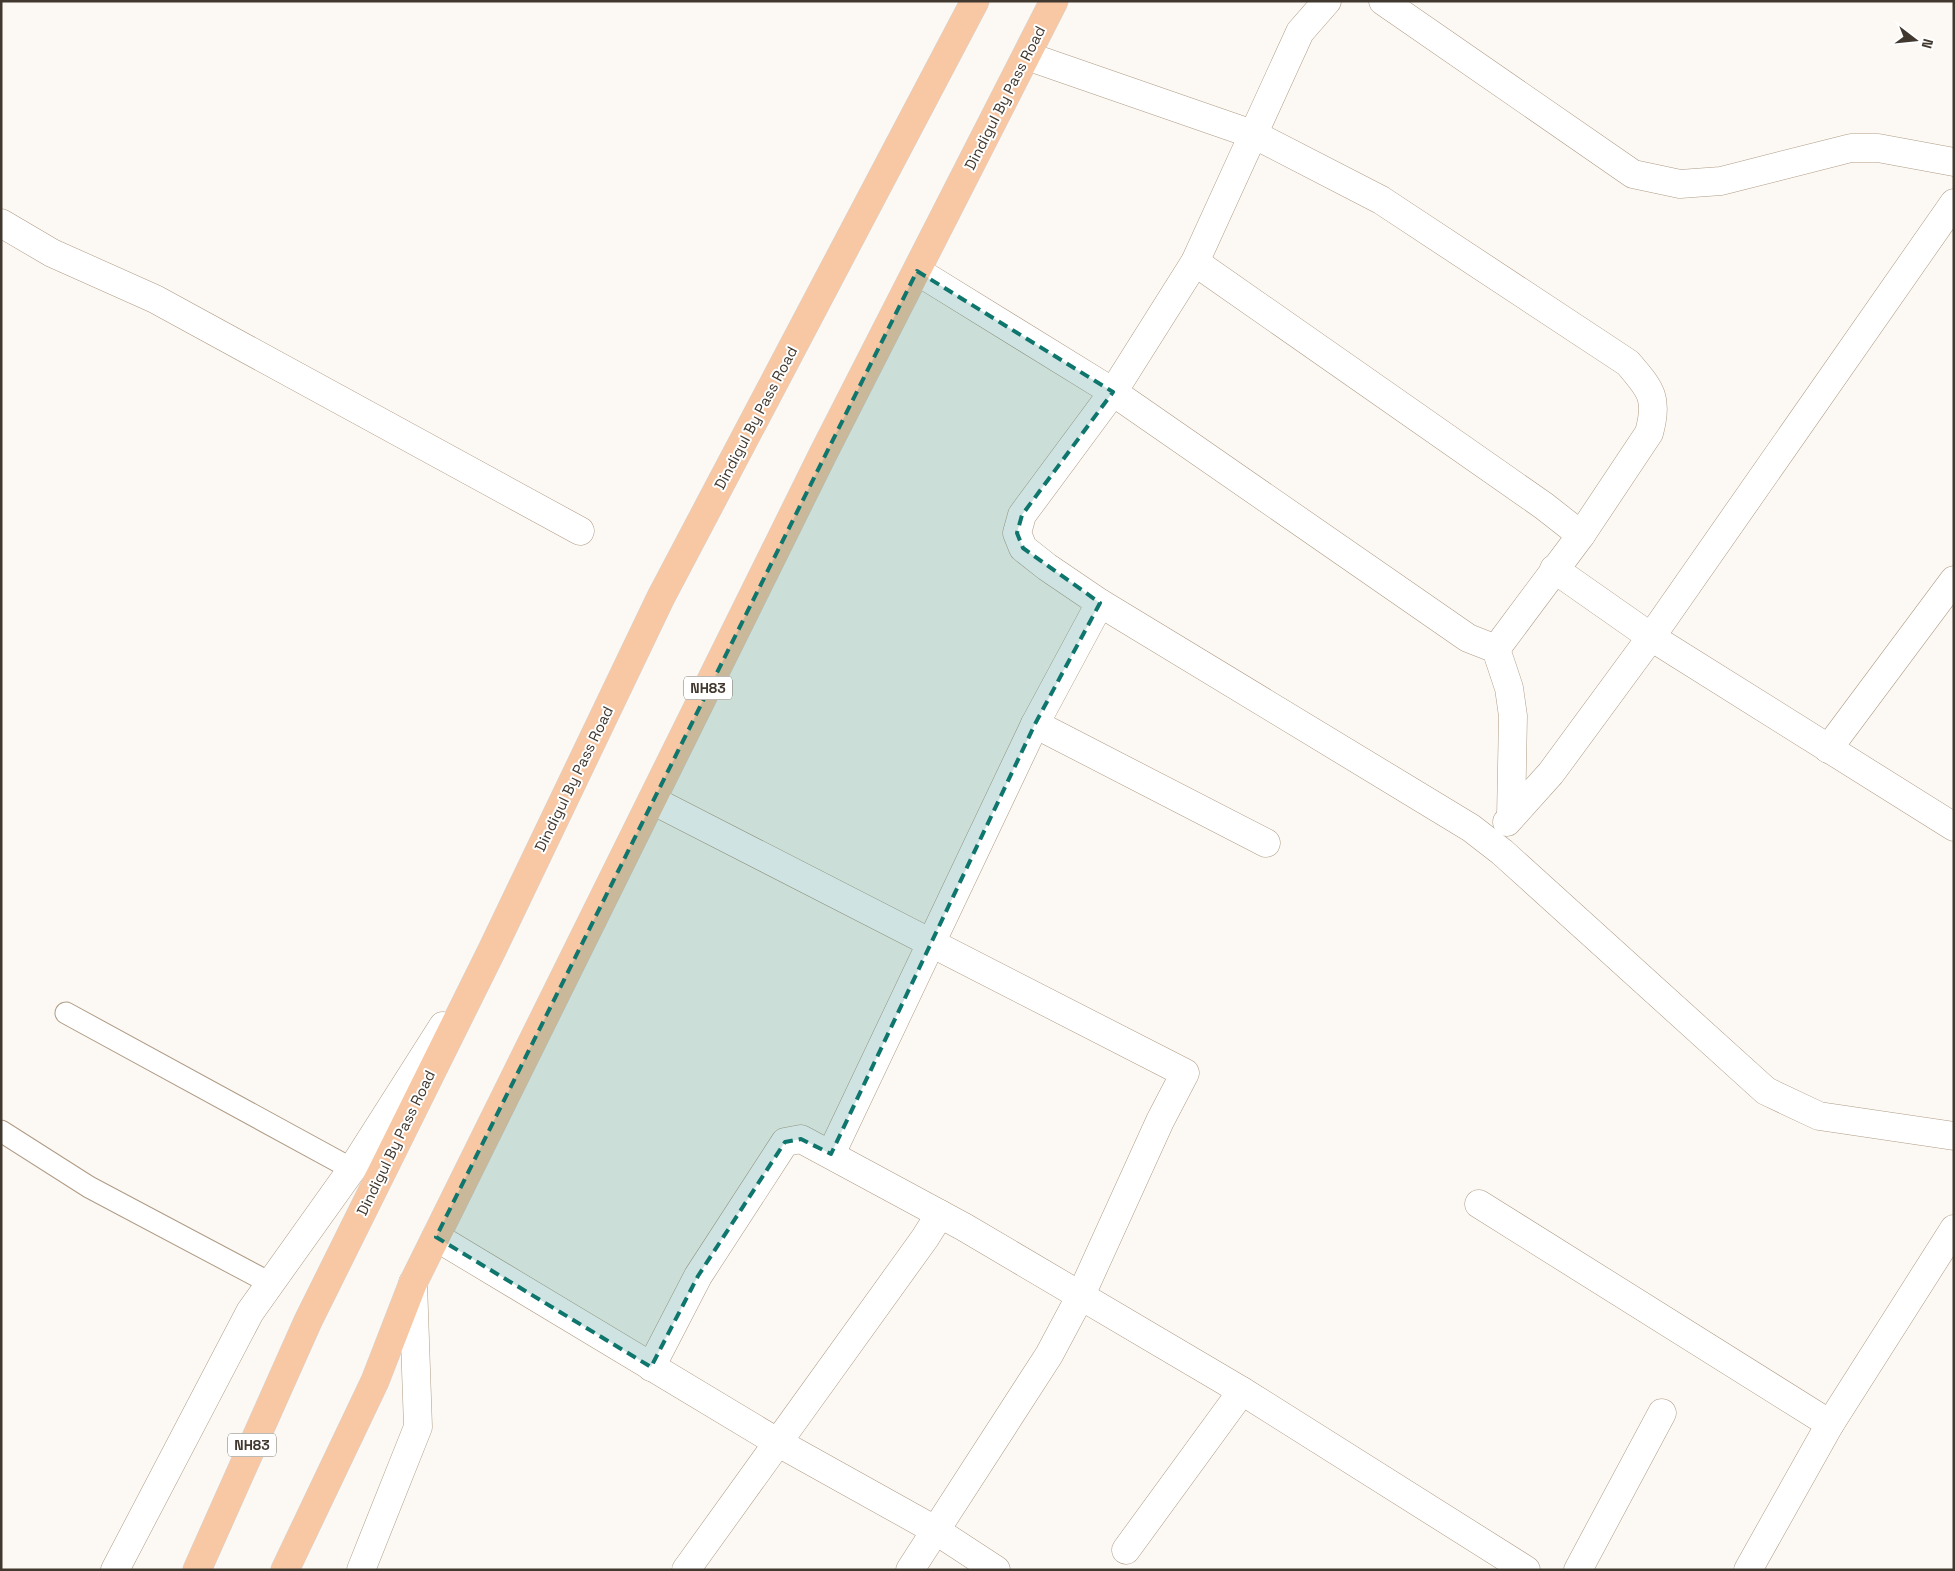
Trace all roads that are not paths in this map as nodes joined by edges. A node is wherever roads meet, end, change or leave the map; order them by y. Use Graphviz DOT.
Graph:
graph roads {
  1 [pos="975,1"];
  2 [pos="1054,1"];
  3 [pos="1327,1"];
  4 [pos="1383,1"];
  5 [pos="1026,56"];
  6 [pos="1255,134"];
  7 [pos="1954,162"];
  8 [pos="1954,203"];
  9 [pos="1,223"];
  10 [pos="1195,262"];
  11 [pos="917,271"];
  12 [pos="1113,392"];
  13 [pos="580,531"];
  14 [pos="1581,535"];
  15 [pos="1554,569"];
  16 [pos="1954,580"];
  17 [pos="1100,603"];
  18 [pos="1651,636"];
  19 [pos="1496,649"];
  20 [pos="1036,724"];
  21 [pos="1828,749"];
  22 [pos="652,800"];
  23 [pos="1511,817"];
  24 [pos="1954,827"];
  25 [pos="1266,843"];
  26 [pos="1492,844"];
  27 [pos="933,943"];
  28 [pos="492,950"];
  29 [pos="66,1013"];
  30 [pos="1,1131"];
  31 [pos="1954,1136"];
  32 [pos="831,1154"];
  33 [pos="352,1169"];
  34 [pos="1479,1204"];
  35 [pos="940,1214"];
  36 [pos="1954,1229"];
  37 [pos="436,1237"];
  38 [pos="413,1283"];
  39 [pos="270,1284"];
  40 [pos="1081,1295"];
  41 [pos="650,1367"];
  42 [pos="1242,1391"];
  43 [pos="1662,1412"];
  44 [pos="1830,1424"];
  45 [pos="777,1442"];
  46 [pos="935,1530"];
  47 [pos="1126,1550"];
  48 [pos="116,1570"];
  49 [pos="197,1570"];
  50 [pos="285,1570"];
  51 [pos="361,1570"];
  52 [pos="686,1570"];
  53 [pos="910,1570"];
  54 [pos="996,1570"];
  55 [pos="1526,1570"];
  56 [pos="1578,1570"];
  57 [pos="1748,1570"];
  1 -- 28 [label="highway, Dindigul By Pass Road / NH83"];
  2 -- 5 [label="highway, Dindigul By Pass Road / NH83"];
  3 -- 6 [label="street"];
  4 -- 7 [label="street"];
  5 -- 6 [label="street"];
  5 -- 11 [label="highway, Dindigul By Pass Road / NH83"];
  6 -- 10 [label="street"];
  6 -- 14 [label="street"];
  8 -- 18 [label="street"];
  9 -- 13 [label="street"];
  10 -- 12 [label="street"];
  10 -- 14 [label="street"];
  11 -- 12 [label="street"];
  11 -- 22 [label="highway, Dindigul By Pass Road / NH83"];
  12 -- 17 [label="street"];
  12 -- 19 [label="street"];
  14 -- 15 [label="street"];
  15 -- 18 [label="street"];
  15 -- 19 [label="street"];
  16 -- 21 [label="street"];
  17 -- 20 [label="street"];
  17 -- 26 [label="street"];
  18 -- 21 [label="street"];
  18 -- 23 [label="street"];
  19 -- 23 [label="street"];
  20 -- 25 [label="street"];
  20 -- 27 [label="street"];
  21 -- 24 [label="street"];
  22 -- 27 [label="street"];
  22 -- 37 [label="highway, Dindigul By Pass Road / NH83"];
  23 -- 26 [label="street"];
  26 -- 31 [label="street"];
  27 -- 32 [label="street"];
  27 -- 40 [label="street"];
  28 -- 33 [label="street"];
  28 -- 49 [label="highway, Dindigul By Pass Road / NH83"];
  29 -- 33 [label="lane"];
  30 -- 39 [label="lane"];
  32 -- 35 [label="street"];
  32 -- 41 [label="street"];
  33 -- 39 [label="street"];
  34 -- 44 [label="street"];
  35 -- 40 [label="street"];
  35 -- 45 [label="street"];
  36 -- 44 [label="street"];
  37 -- 38 [label="highway, Dindigul By Pass Road / NH83"];
  37 -- 41 [label="street"];
  38 -- 50 [label="highway, Dindigul By Pass Road / NH83"];
  38 -- 51 [label="street"];
  39 -- 48 [label="street"];
  40 -- 42 [label="street"];
  40 -- 46 [label="street"];
  41 -- 45 [label="street"];
  42 -- 47 [label="street"];
  42 -- 55 [label="street"];
  43 -- 56 [label="street"];
  44 -- 57 [label="street"];
  45 -- 46 [label="street"];
  45 -- 52 [label="street"];
  46 -- 53 [label="street"];
  46 -- 54 [label="street"];
}
